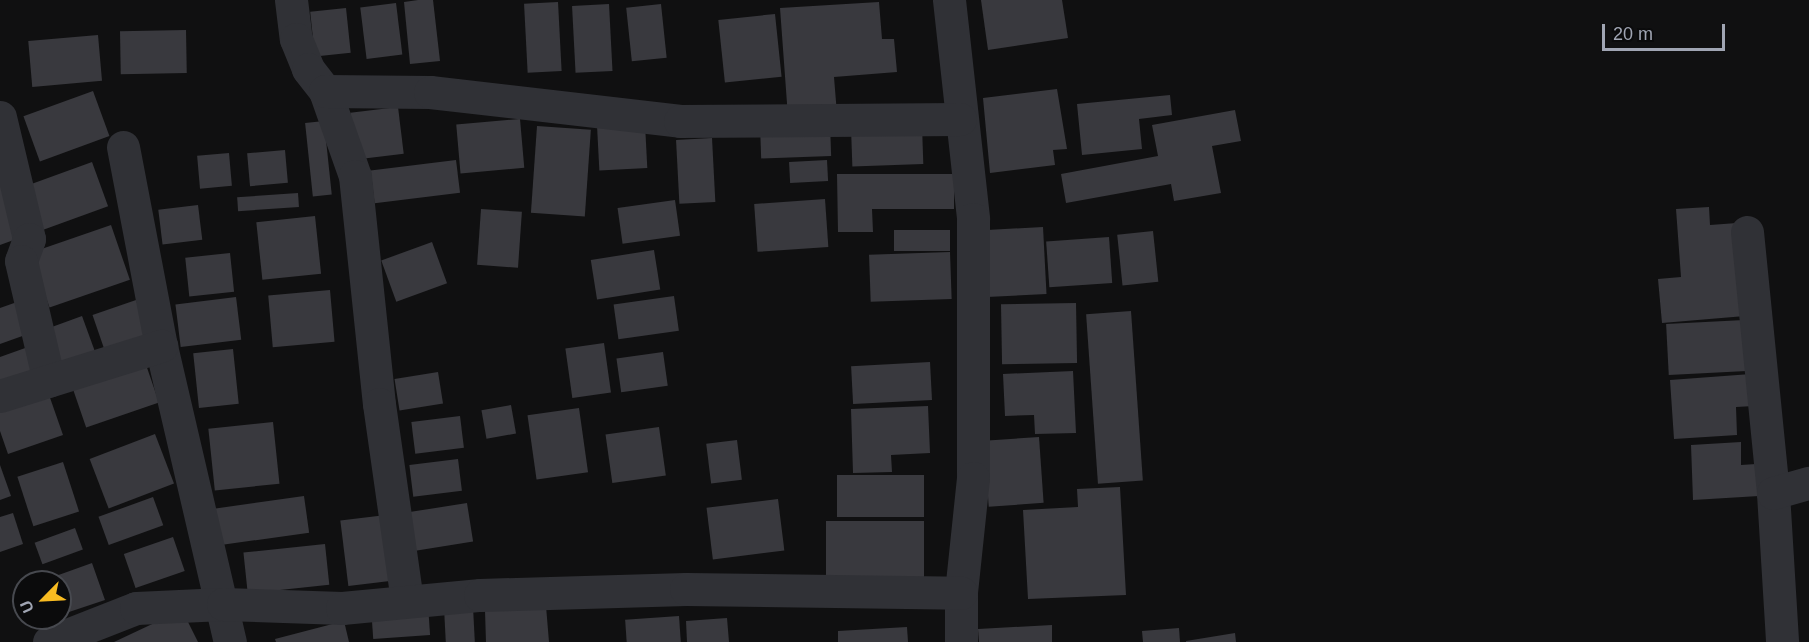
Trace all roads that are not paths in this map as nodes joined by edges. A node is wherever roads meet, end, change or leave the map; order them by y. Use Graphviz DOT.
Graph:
graph roads {
  1 [pos="291,0"];
  2 [pos="949,0"];
  3 [pos="325,91"];
  4 [pos="0,117"];
  5 [pos="960,119"];
  6 [pos="123,147"];
  7 [pos="1747,232"];
  8 [pos="161,346"];
  9 [pos="49,381"];
  10 [pos="0,396"];
  11 [pos="1809,483"];
  12 [pos="1773,493"];
  13 [pos="961,593"];
  14 [pos="407,600"];
  15 [pos="223,604"];
  16 [pos="49,642"];
  17 [pos="230,642"];
  18 [pos="961,642"];
  19 [pos="1782,642"];
  1 -- 3 [label="street"];
  2 -- 5 [label="street"];
  3 -- 5 [label="street"];
  3 -- 14 [label="street"];
  4 -- 9 [label="street"];
  5 -- 13 [label="street"];
  6 -- 8 [label="street"];
  7 -- 12 [label="street"];
  8 -- 9 [label="street"];
  8 -- 15 [label="street"];
  9 -- 10 [label="street"];
  11 -- 12 [label="street"];
  12 -- 19 [label="street"];
  13 -- 14 [label="street"];
  13 -- 18 [label="street"];
  14 -- 15 [label="street"];
  15 -- 16 [label="street"];
  15 -- 17 [label="street"];
}
